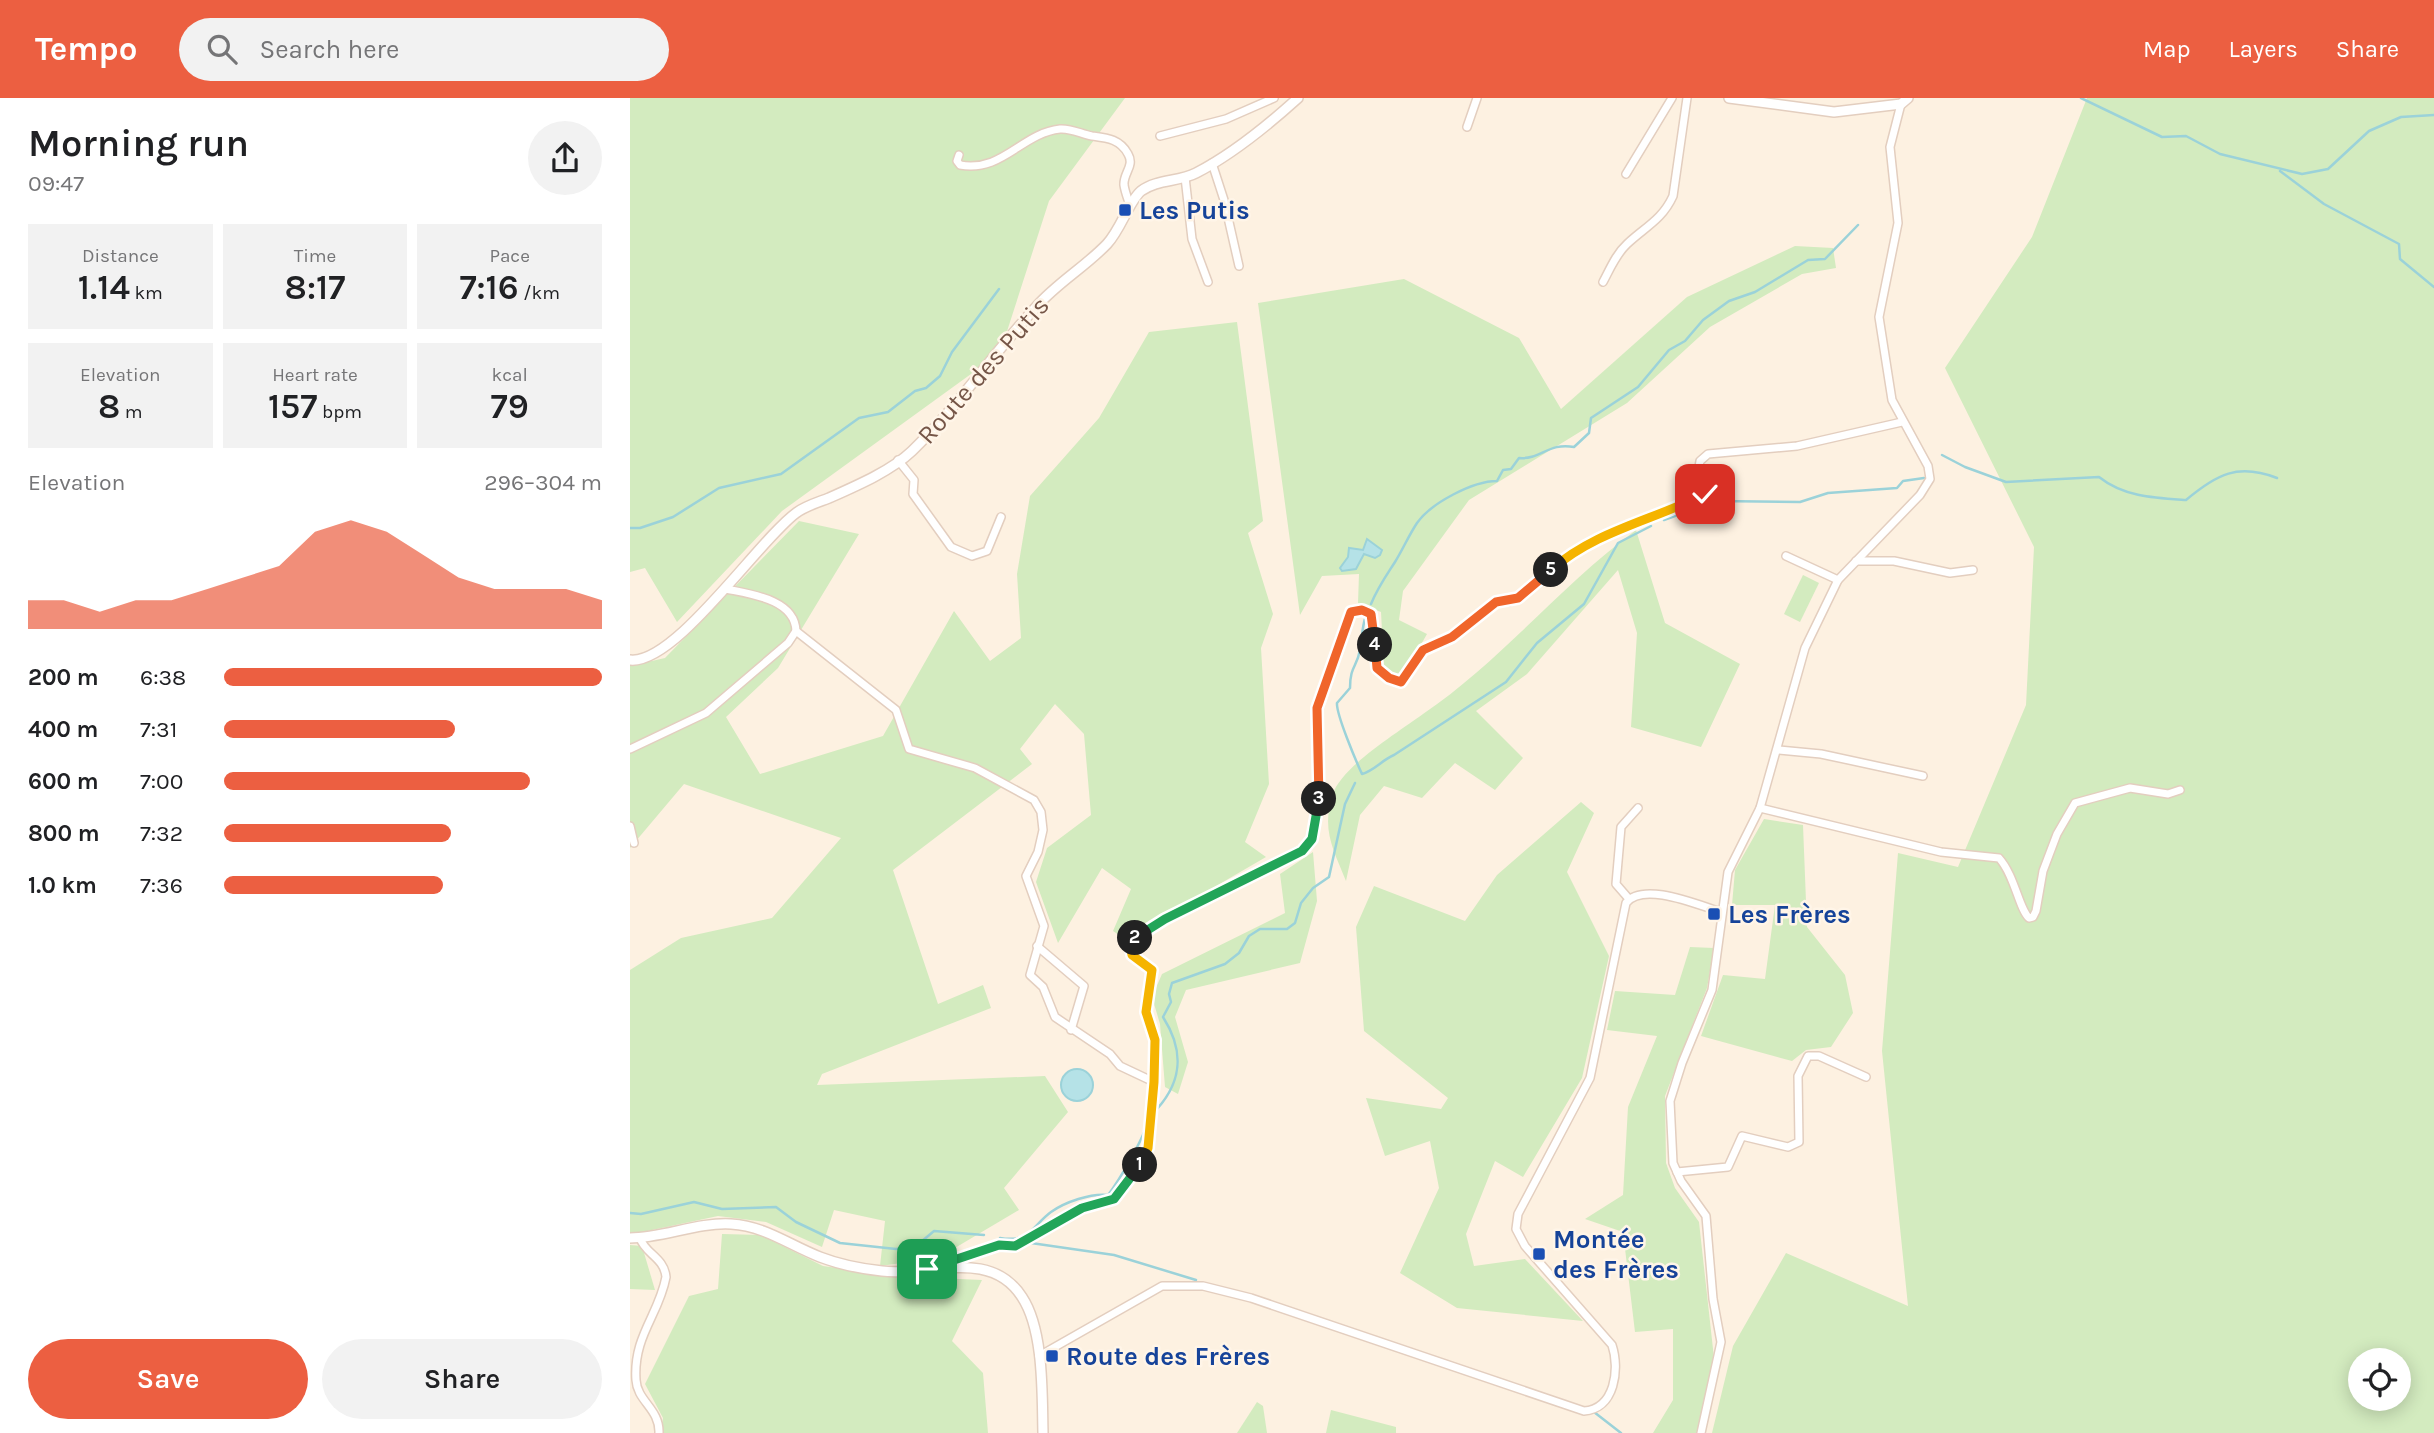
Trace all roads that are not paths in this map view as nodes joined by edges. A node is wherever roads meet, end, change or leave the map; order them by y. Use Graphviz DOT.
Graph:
graph roads {
  1 [pos="1274,98"];
  2 [pos="1298,98"];
  3 [pos="1477,98"];
  4 [pos="1672,98"];
  5 [pos="1687,98"];
  6 [pos="1729,98"];
  7 [pos="1905,101"];
  8 [pos="1467,127"];
  9 [pos="1160,136"];
  10 [pos="959,155"];
  11 [pos="1212,163"];
  12 [pos="1626,174"];
  13 [pos="1185,177"];
  14 [pos="1130,207"];
  15 [pos="1239,265"];
  16 [pos="1208,282"];
  17 [pos="1603,282"];
  18 [pos="1902,422"];
  19 [pos="898,460"];
  20 [pos="1001,517"];
  21 [pos="1786,556"];
  22 [pos="1856,561"];
  23 [pos="1973,570"];
  24 [pos="1838,580"];
  25 [pos="726,589"];
  26 [pos="796,631"];
  27 [pos="630,660"];
  28 [pos="630,749"];
  29 [pos="1779,750"];
  30 [pos="1923,776"];
  31 [pos="2179,790"];
  32 [pos="1637,808"];
  33 [pos="1760,808"];
  34 [pos="630,827"];
  35 [pos="634,843"];
  36 [pos="1629,899"];
  37 [pos="1721,912"];
  38 [pos="1037,946"];
  39 [pos="1071,1030"];
  40 [pos="1866,1077"];
  41 [pos="1154,1082"];
  42 [pos="1677,1172"];
  43 [pos="635,1238"];
  44 [pos="927,1269"];
  45 [pos="1039,1356"];
  46 [pos="659,1433"];
  47 [pos="1043,1433"];
  48 [pos="1702,1433"];
  1 -- 9 [label="street"];
  2 -- 11 [label="street, Route des Putis"];
  3 -- 8 [label="street"];
  4 -- 12 [label="street"];
  5 -- 17 [label="street"];
  6 -- 7 [label="street"];
  7 -- 18 [label="street"];
  10 -- 14 [label="street"];
  11 -- 13 [label="street, Route des Putis"];
  11 -- 15 [label="street"];
  13 -- 14 [label="street, Route des Putis"];
  13 -- 16 [label="street"];
  14 -- 19 [label="street, Route des Putis"];
  18 -- 22 [label="street"];
  18 -- 41 [label="street"];
  19 -- 20 [label="street"];
  19 -- 25 [label="street, Route des Putis"];
  21 -- 24 [label="street"];
  22 -- 23 [label="street"];
  22 -- 24 [label="street"];
  24 -- 29 [label="street"];
  25 -- 26 [label="street"];
  25 -- 27 [label="street, Route des Putis"];
  26 -- 28 [label="street"];
  26 -- 38 [label="street"];
  29 -- 30 [label="street"];
  29 -- 33 [label="street"];
  31 -- 33 [label="street"];
  32 -- 36 [label="street"];
  33 -- 37 [label="street"];
  34 -- 35 [label="street"];
  36 -- 37 [label="street"];
  36 -- 45 [label="street"];
  37 -- 42 [label="street"];
  38 -- 39 [label="street"];
  38 -- 39 [label="street"];
  39 -- 41 [label="street"];
  40 -- 42 [label="street"];
  41 -- 44 [label="street"];
  42 -- 48 [label="street"];
  43 -- 44 [label="street"];
  43 -- 46 [label="street"];
  44 -- 45 [label="street"];
  45 -- 47 [label="street"];
}
